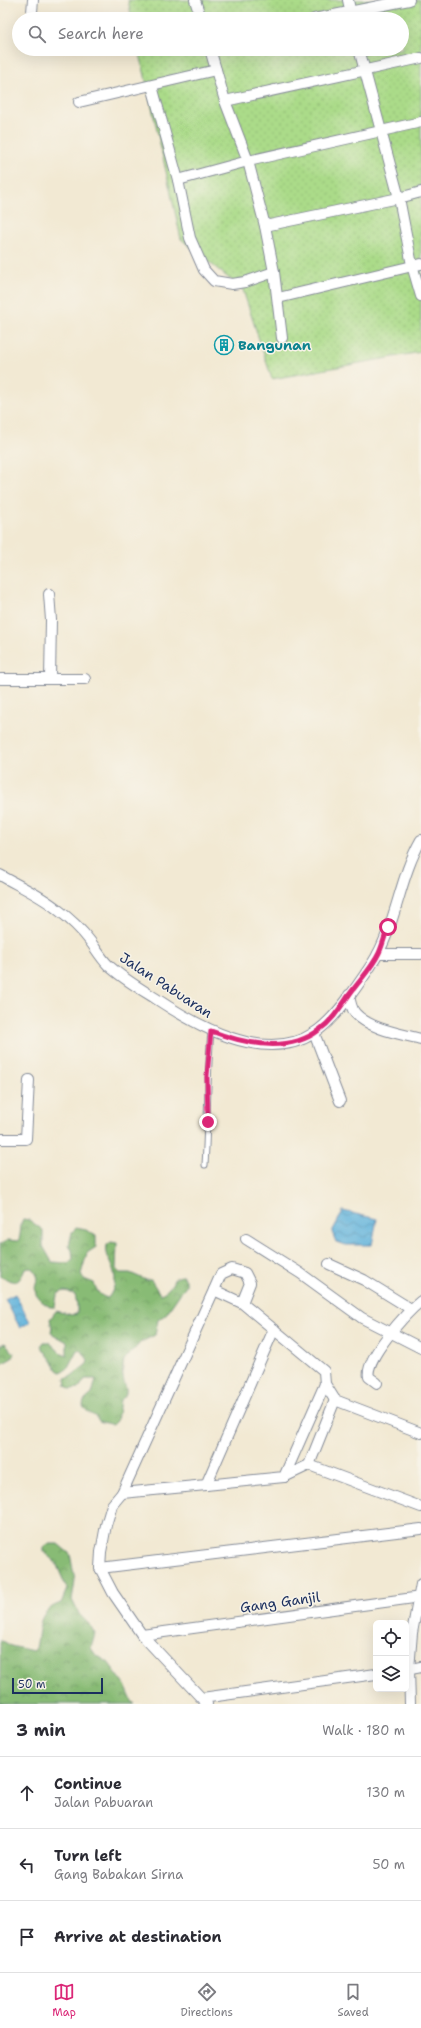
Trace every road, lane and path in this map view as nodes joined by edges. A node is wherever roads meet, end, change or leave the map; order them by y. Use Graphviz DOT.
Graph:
graph roads {
  1 [pos="33,0"];
  2 [pos="195,0"];
  3 [pos="348,0"];
  4 [pos="409,0"];
  5 [pos="32,12"];
  6 [pos="199,12"];
  7 [pos="351,12"];
  8 [pos="363,12"];
  9 [pos="212,56"];
  10 [pos="361,56"];
  11 [pos="421,58"];
  12 [pos="216,70"];
  13 [pos="364,72"];
  14 [pos="152,86"];
  15 [pos="225,101"];
  16 [pos="79,102"];
  17 [pos="421,122"];
  18 [pos="380,132"];
  19 [pos="248,162"];
  20 [pos="178,180"];
  21 [pos="421,192"];
  22 [pos="399,198"];
  23 [pos="265,226"];
  24 [pos="416,265"];
  25 [pos="274,272"];
  26 [pos="421,296"];
  27 [pos="278,298"];
  28 [pos="282,338"];
  29 [pos="49,594"];
  30 [pos="0,679"];
  31 [pos="50,679"];
  32 [pos="85,679"];
  33 [pos="421,840"];
  34 [pos="416,858"];
  35 [pos="0,876"];
  36 [pos="378,954"];
  37 [pos="421,954"];
  38 [pos="349,995"];
  39 [pos="211,1031"];
  40 [pos="314,1033"];
  41 [pos="421,1039"];
  42 [pos="29,1080"];
  43 [pos="340,1101"];
  44 [pos="0,1140"];
  45 [pos="205,1165"];
  46 [pos="246,1240"];
  47 [pos="329,1264"];
  48 [pos="214,1290"];
  49 [pos="421,1301"];
  50 [pos="242,1303"];
  51 [pos="411,1309"];
  52 [pos="274,1329"];
  53 [pos="392,1332"];
  54 [pos="421,1348"];
  55 [pos="378,1383"];
  56 [pos="326,1384"];
  57 [pos="335,1400"];
  58 [pos="421,1433"];
  59 [pos="309,1465"];
  60 [pos="284,1477"];
  61 [pos="206,1485"];
  62 [pos="122,1493"];
  63 [pos="421,1507"];
  64 [pos="421,1529"];
  65 [pos="100,1568"];
  66 [pos="421,1584"];
  67 [pos="420,1597"];
  68 [pos="142,1635"];
  69 [pos="409,1656"];
  70 [pos="421,1667"];
  71 [pos="409,1669"];
  72 [pos="373,1674"];
  73 [pos="409,1692"];
  74 [pos="204,1701"];
  75 [pos="410,1704"];
  1 -- 5 [label="street"];
  2 -- 6 [label="street"];
  3 -- 7 [label="street"];
  4 -- 8 [label="street"];
  9 -- 12 [label="street"];
  10 -- 13 [label="street"];
  11 -- 13 [label="street"];
  12 -- 14 [label="street"];
  12 -- 15 [label="street"];
  13 -- 15 [label="street"];
  13 -- 18 [label="street"];
  14 -- 16 [label="street"];
  14 -- 20 [label="street"];
  15 -- 19 [label="street"];
  17 -- 18 [label="street"];
  18 -- 19 [label="street"];
  18 -- 22 [label="street"];
  19 -- 20 [label="street"];
  19 -- 23 [label="street"];
  20 -- 25 [label="street"];
  21 -- 22 [label="street"];
  22 -- 23 [label="street"];
  22 -- 24 [label="street"];
  23 -- 25 [label="street"];
  24 -- 26 [label="street"];
  24 -- 27 [label="street"];
  25 -- 27 [label="street"];
  27 -- 28 [label="street"];
  29 -- 31 [label="street"];
  30 -- 31 [label="street"];
  31 -- 32 [label="street"];
  33 -- 34 [label="street, Jalan Pabuaran"];
  34 -- 36 [label="street, Jalan Pabuaran"];
  35 -- 39 [label="street, Jalan Pabuaran"];
  36 -- 37 [label="street"];
  36 -- 38 [label="street, Jalan Pabuaran"];
  38 -- 40 [label="street, Jalan Pabuaran"];
  38 -- 41 [label="street"];
  39 -- 40 [label="street, Jalan Pabuaran"];
  39 -- 45 [label="lane"];
  40 -- 43 [label="street"];
  42 -- 44 [label="street"];
  46 -- 53 [label="street"];
  47 -- 51 [label="street"];
  48 -- 50 [label="street"];
  48 -- 50 [label="street"];
  48 -- 62 [label="street"];
  49 -- 51 [label="street"];
  50 -- 52 [label="street"];
  51 -- 53 [label="street"];
  52 -- 56 [label="street"];
  52 -- 61 [label="street"];
  53 -- 54 [label="street"];
  53 -- 55 [label="street"];
  56 -- 57 [label="street"];
  56 -- 60 [label="street"];
  57 -- 58 [label="street"];
  57 -- 59 [label="street"];
  59 -- 60 [label="street"];
  59 -- 63 [label="street"];
  60 -- 61 [label="street"];
  61 -- 62 [label="street"];
  62 -- 65 [label="street"];
  64 -- 65 [label="street"];
  65 -- 68 [label="street"];
  66 -- 67 [label="street"];
  67 -- 68 [label="street, Gang Ganjil"];
  67 -- 69 [label="street"];
  68 -- 74 [label="street"];
  70 -- 71 [label="street"];
  72 -- 74 [label="street"];
  73 -- 75 [label="street"];
}
